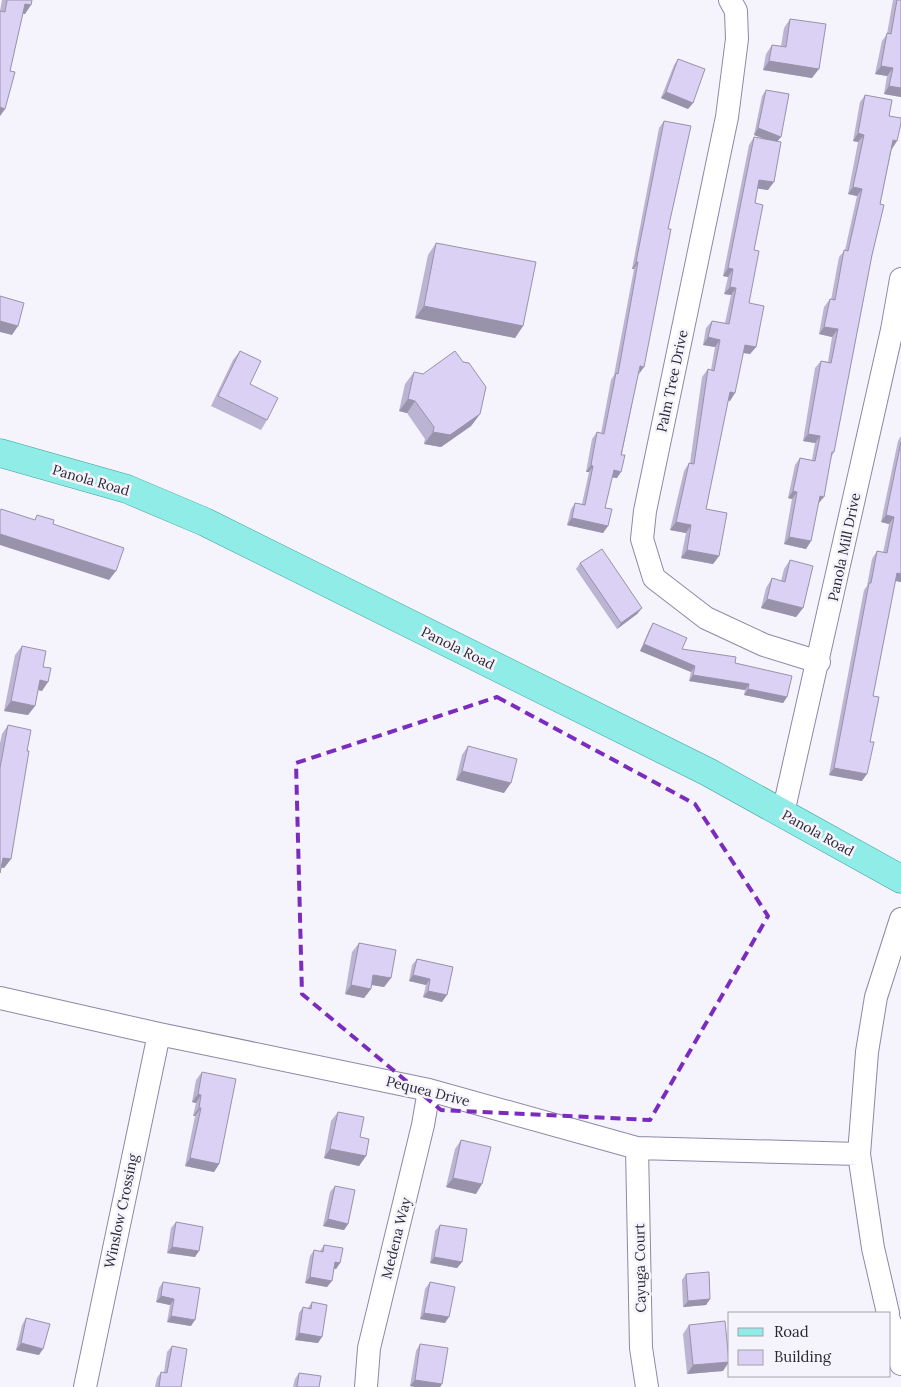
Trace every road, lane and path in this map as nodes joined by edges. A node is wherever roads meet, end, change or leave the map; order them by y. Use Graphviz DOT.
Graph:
graph roads {
  1 [pos="730,0"];
  2 [pos="901,279"];
  3 [pos="0,453"];
  4 [pos="819,662"];
  5 [pos="783,814"];
  6 [pos="901,879"];
  7 [pos="901,919"];
  8 [pos="0,998"];
  9 [pos="159,1034"];
  10 [pos="429,1090"];
  11 [pos="638,1148"];
  12 [pos="859,1154"];
  13 [pos="890,1300"];
  14 [pos="891,1326"];
  15 [pos="901,1364"];
  16 [pos="85,1387"];
  17 [pos="366,1387"];
  18 [pos="647,1387"];
  1 -- 4 [label="street, Palm Tree Drive"];
  2 -- 4 [label="street, Panola Mill Drive"];
  3 -- 5 [label="main road, Panola Road"];
  4 -- 5 [label="street, Panola Mill Drive"];
  5 -- 6 [label="main road, Panola Road"];
  7 -- 12 [label="street"];
  8 -- 9 [label="street, Pequea Drive"];
  9 -- 10 [label="street, Pequea Drive"];
  9 -- 16 [label="street, Winslow Crossing"];
  10 -- 11 [label="street, Pequea Drive"];
  10 -- 17 [label="street, Medena Way"];
  11 -- 12 [label="street, Pequea Drive"];
  11 -- 18 [label="street, Cayuga Court"];
  12 -- 13 [label="street"];
  14 -- 15 [label="street"];
}
